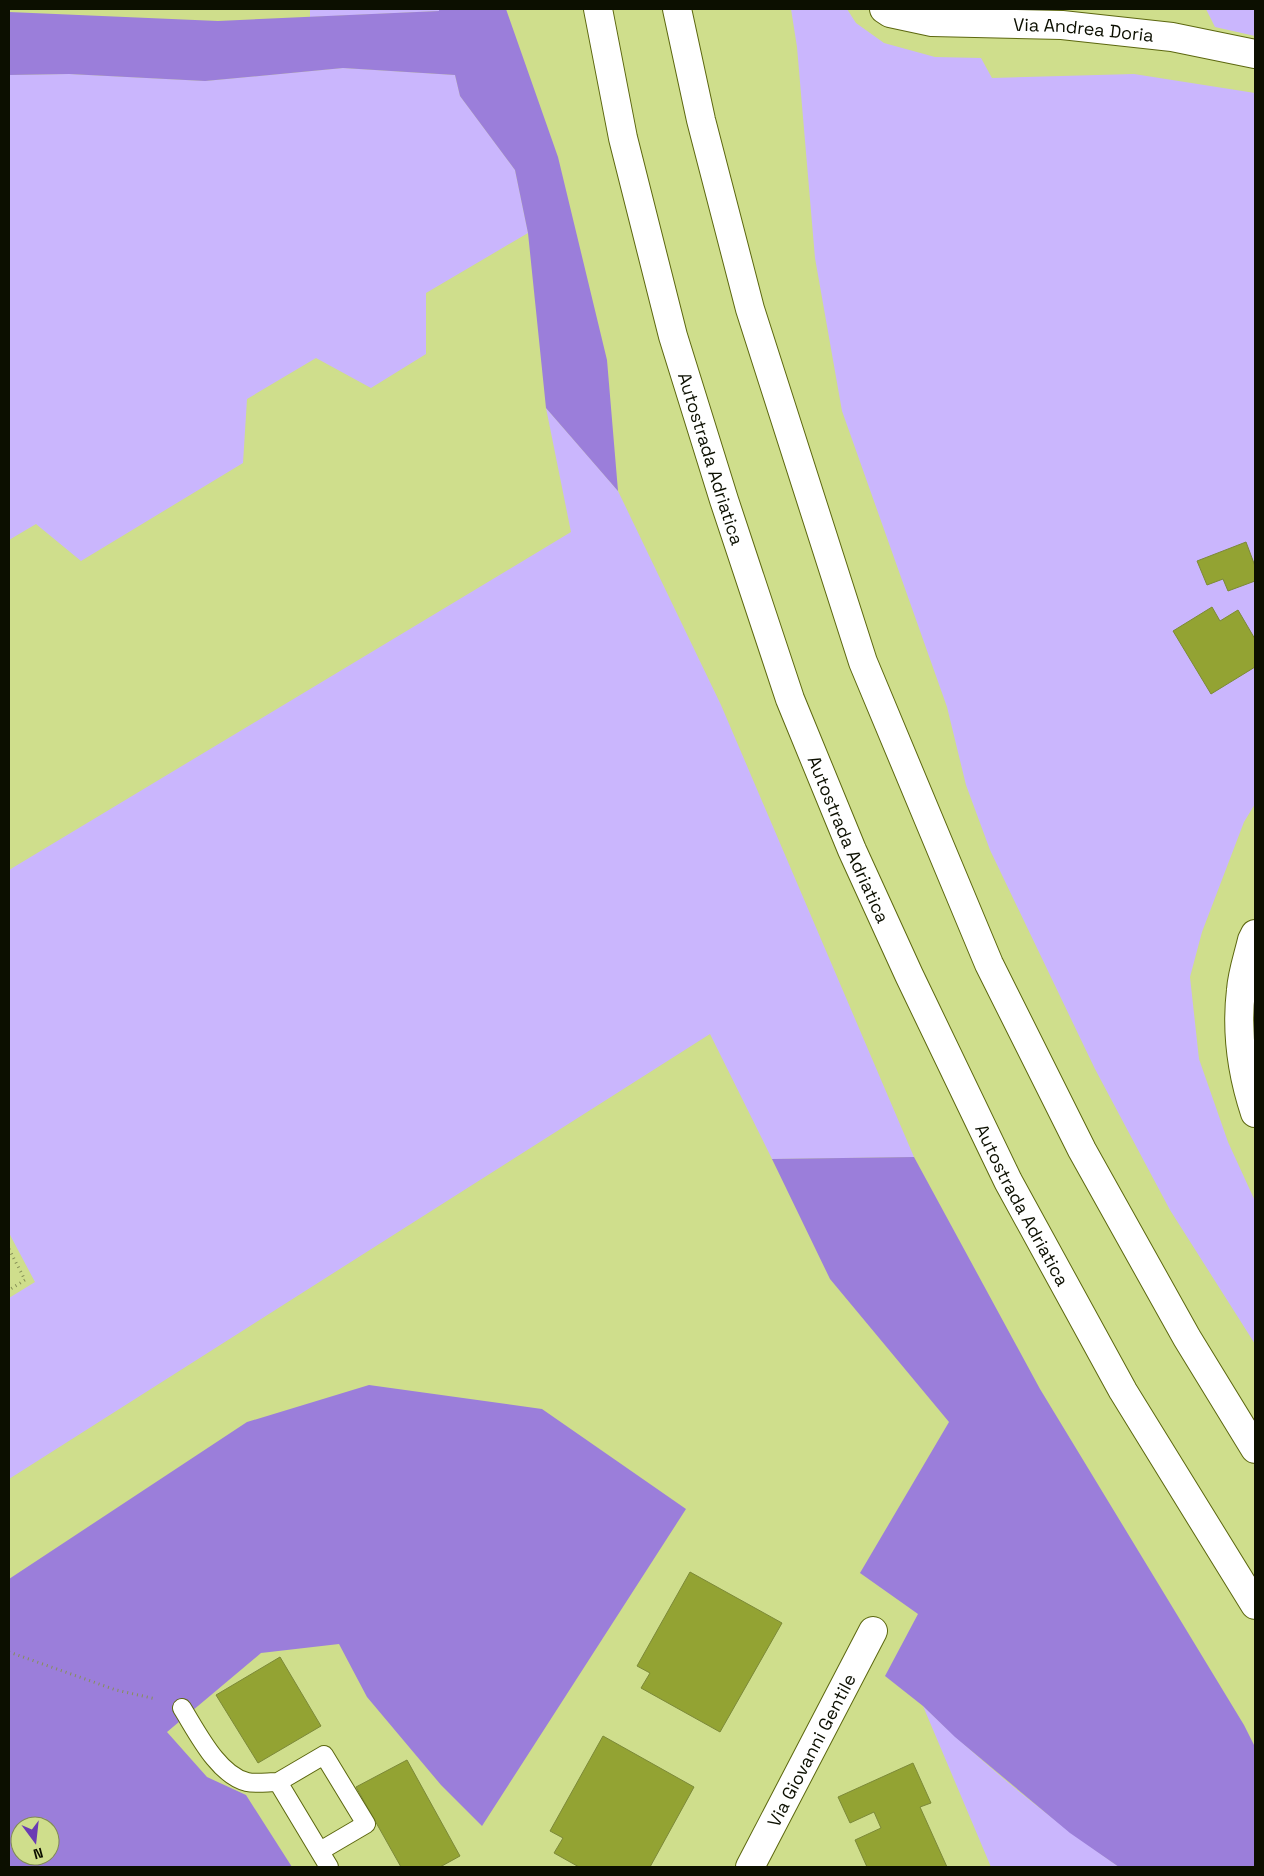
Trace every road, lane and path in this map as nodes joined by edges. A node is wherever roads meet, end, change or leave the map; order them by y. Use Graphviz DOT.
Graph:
graph roads {
  1 [pos="598,9"];
  2 [pos="678,9"];
  3 [pos="884,9"];
  4 [pos="1255,54"];
  5 [pos="1255,934"];
  6 [pos="1255,1113"];
  7 [pos="9,1249"];
  8 [pos="9,1290"];
  9 [pos="1255,1449"];
  10 [pos="1255,1605"];
  11 [pos="873,1631"];
  12 [pos="9,1652"];
  13 [pos="182,1708"];
  14 [pos="278,1782"];
  15 [pos="320,1851"];
  16 [pos="329,1867"];
  17 [pos="750,1867"];
  1 -- 10 [label="main road, Autostrada Adriatica"];
  2 -- 9 [label="main road"];
  3 -- 4 [label="main road, Via Andrea Doria"];
  5 -- 6 [label="main road"];
  7 -- 8 [label="path"];
  11 -- 17 [label="main road, Via Giovanni Gentile"];
  12 -- 13 [label="path"];
  13 -- 14 [label="lane"];
  14 -- 15 [label="lane"];
  14 -- 15 [label="lane"];
  15 -- 16 [label="lane"];
}
